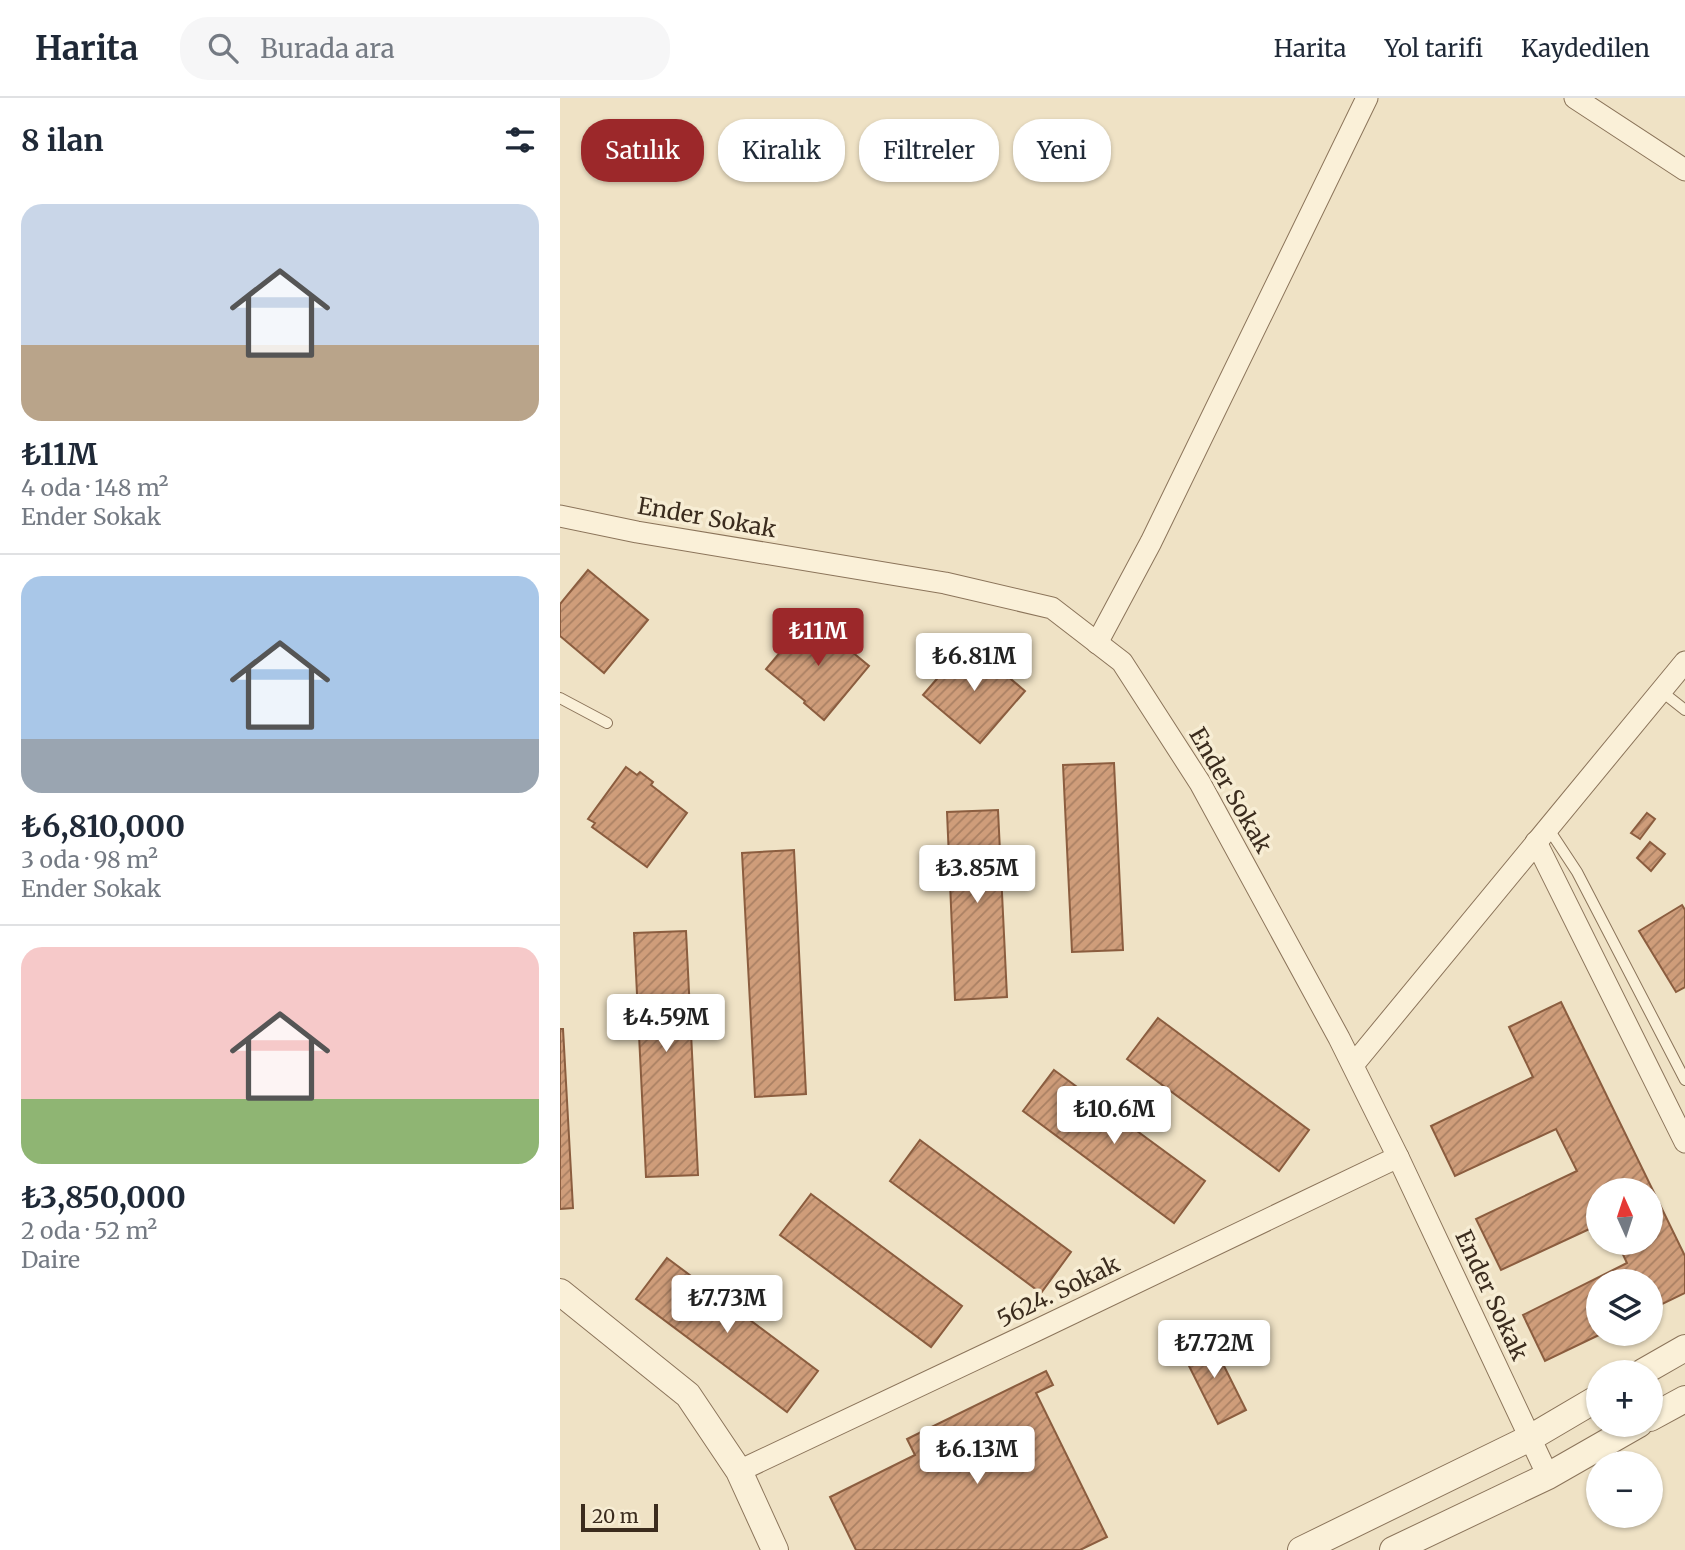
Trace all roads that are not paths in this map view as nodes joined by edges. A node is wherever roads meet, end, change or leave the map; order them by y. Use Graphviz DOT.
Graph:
graph roads {
  1 [pos="1367,98"];
  2 [pos="1575,98"];
  3 [pos="1685,170"];
  4 [pos="560,516"];
  5 [pos="1097,642"];
  6 [pos="1685,662"];
  7 [pos="1661,691"];
  8 [pos="560,698"];
  9 [pos="1685,710"];
  10 [pos="607,723"];
  11 [pos="1542,835"];
  12 [pos="1353,1065"];
  13 [pos="1685,1080"];
  14 [pos="1685,1142"];
  15 [pos="1398,1157"];
  16 [pos="560,1292"];
  17 [pos="1685,1348"];
  18 [pos="1663,1361"];
  19 [pos="1685,1399"];
  20 [pos="1586,1405"];
  21 [pos="1663,1411"];
  22 [pos="1616,1437"];
  23 [pos="1530,1438"];
  24 [pos="739,1471"];
  25 [pos="1548,1476"];
  26 [pos="775,1550"];
  27 [pos="1301,1550"];
  28 [pos="1392,1550"];
  1 -- 5 [label="street"];
  2 -- 3 [label="street"];
  4 -- 5 [label="street, Ender Sokak"];
  5 -- 12 [label="street, Ender Sokak"];
  6 -- 7 [label="street"];
  7 -- 9 [label="lane"];
  7 -- 11 [label="street"];
  8 -- 10 [label="lane"];
  11 -- 12 [label="street"];
  11 -- 13 [label="lane"];
  11 -- 14 [label="street"];
  12 -- 15 [label="street, Ender Sokak"];
  15 -- 23 [label="street, Ender Sokak"];
  15 -- 24 [label="street, 5624. Sokak"];
  16 -- 24 [label="street"];
  17 -- 18 [label="street"];
  19 -- 21 [label="street"];
  20 -- 23 [label="street"];
  22 -- 25 [label="street"];
  23 -- 25 [label="street, Ender Sokak"];
  23 -- 27 [label="street"];
  24 -- 26 [label="street"];
  25 -- 28 [label="street"];
}
